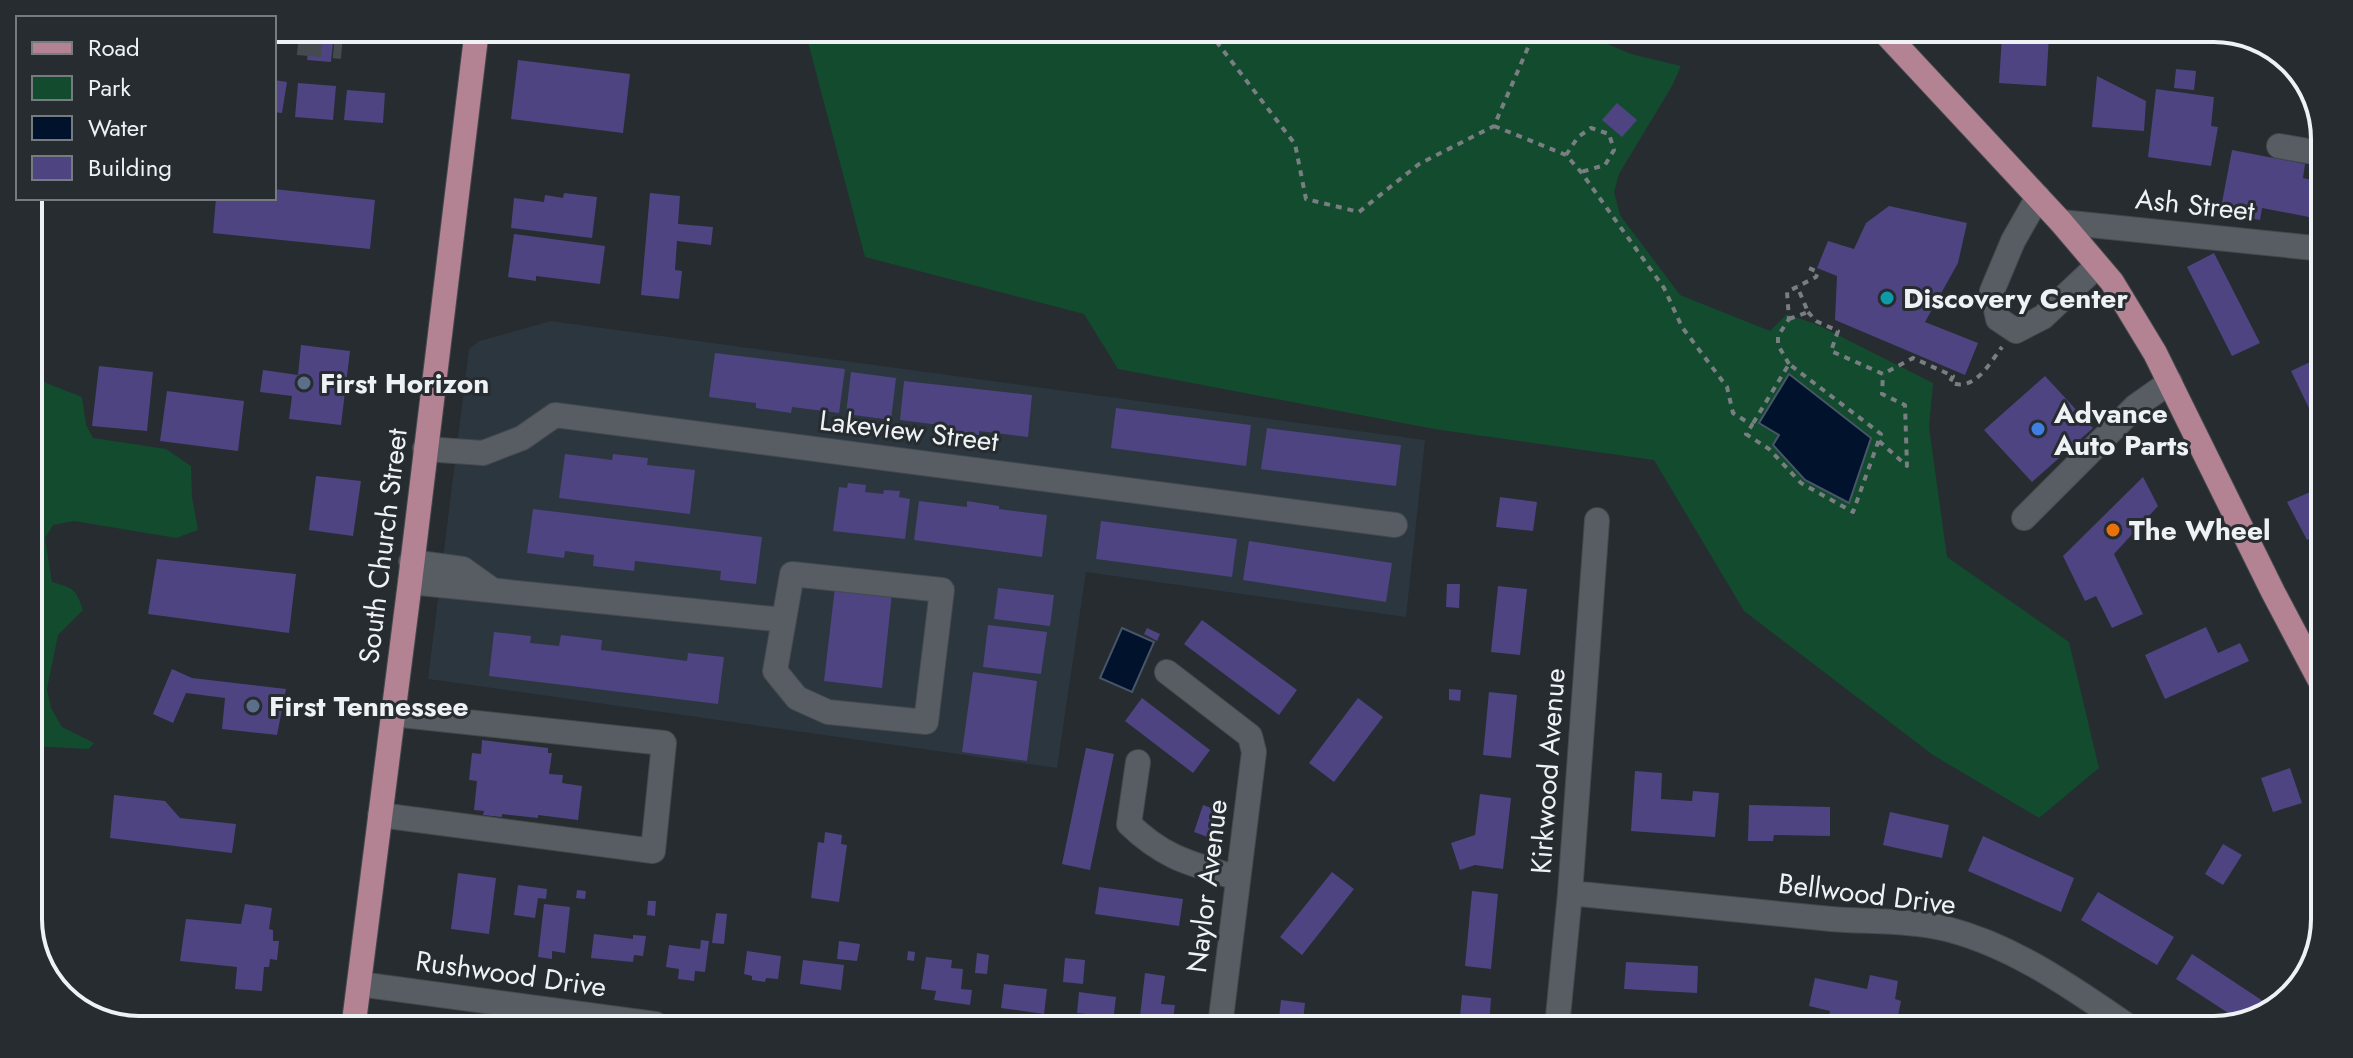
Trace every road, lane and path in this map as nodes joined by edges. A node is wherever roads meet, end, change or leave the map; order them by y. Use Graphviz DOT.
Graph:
graph roads {
  1 [pos="475,42"];
  2 [pos="1217,42"];
  3 [pos="1530,42"];
  4 [pos="1894,42"];
  5 [pos="1494,126"];
  6 [pos="2279,146"];
  7 [pos="2311,152"];
  8 [pos="1566,155"];
  9 [pos="1581,172"];
  10 [pos="2038,197"];
  11 [pos="2061,222"];
  12 [pos="2311,248"];
  13 [pos="1804,266"];
  14 [pos="2097,266"];
  15 [pos="1797,286"];
  16 [pos="1808,312"];
  17 [pos="1789,319"];
  18 [pos="2016,331"];
  19 [pos="1789,364"];
  20 [pos="1883,374"];
  21 [pos="2170,382"];
  22 [pos="1752,425"];
  23 [pos="1879,441"];
  24 [pos="425,449"];
  25 [pos="2024,518"];
  26 [pos="1597,520"];
  27 [pos="1395,525"];
  28 [pos="411,572"];
  29 [pos="784,620"];
  30 [pos="2311,664"];
  31 [pos="1167,672"];
  32 [pos="392,714"];
  33 [pos="1138,762"];
  34 [pos="380,815"];
  35 [pos="1238,878"];
  36 [pos="1570,893"];
  37 [pos="359,984"];
  38 [pos="355,1016"];
  39 [pos="596,1016"];
  40 [pos="1221,1016"];
  41 [pos="1558,1016"];
  42 [pos="2113,1016"];
  1 -- 24 [label="main road, South Church Street"];
  2 -- 5 [label="path"];
  3 -- 5 [label="path"];
  4 -- 10 [label="main road"];
  5 -- 8 [label="path"];
  6 -- 7 [label="street"];
  8 -- 9 [label="path"];
  8 -- 9 [label="path"];
  9 -- 22 [label="path"];
  10 -- 11 [label="main road"];
  10 -- 18 [label="street"];
  11 -- 12 [label="street, Ash Street"];
  11 -- 14 [label="main road"];
  13 -- 15 [label="path"];
  14 -- 18 [label="street"];
  14 -- 21 [label="main road"];
  15 -- 16 [label="path"];
  15 -- 17 [label="path"];
  16 -- 17 [label="path"];
  16 -- 20 [label="path"];
  17 -- 19 [label="path"];
  18 -- 20 [label="path"];
  19 -- 22 [label="path"];
  19 -- 23 [label="path"];
  20 -- 23 [label="path"];
  21 -- 25 [label="street"];
  21 -- 30 [label="main road"];
  22 -- 23 [label="path"];
  24 -- 27 [label="street, Lakeview Street"];
  24 -- 28 [label="main road, South Church Street"];
  26 -- 36 [label="street, Kirkwood Avenue"];
  28 -- 29 [label="street"];
  28 -- 32 [label="main road, South Church Street"];
  29 -- 29 [label="street"];
  31 -- 35 [label="street, Naylor Avenue"];
  32 -- 34 [label="main road, South Church Street"];
  32 -- 34 [label="street"];
  33 -- 35 [label="street"];
  34 -- 37 [label="main road, South Church Street"];
  35 -- 40 [label="street, Naylor Avenue"];
  36 -- 41 [label="street, Kirkwood Avenue"];
  36 -- 42 [label="street, Bellwood Drive"];
  37 -- 38 [label="main road, South Church Street"];
  37 -- 39 [label="street, Rushwood Drive"];
}
